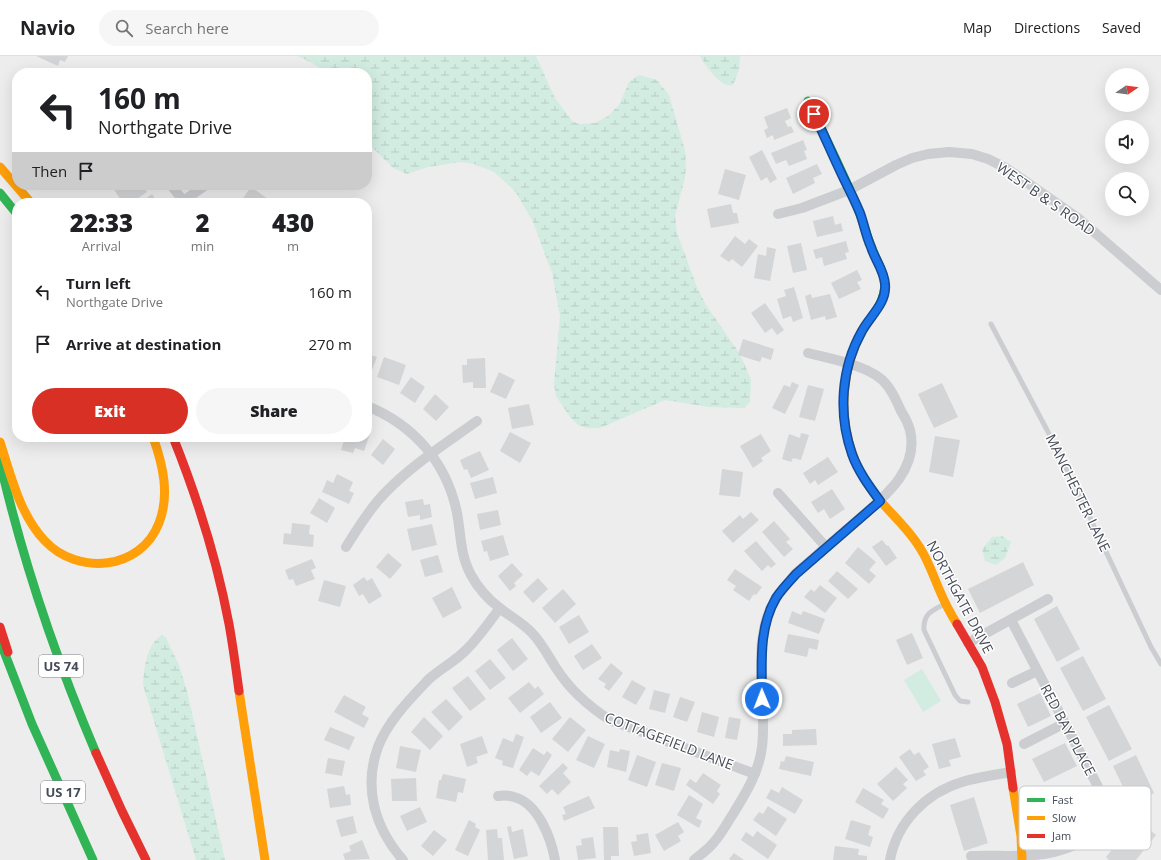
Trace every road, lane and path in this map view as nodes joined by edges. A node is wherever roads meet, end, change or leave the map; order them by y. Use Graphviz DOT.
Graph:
graph roads {
  1 [pos="808,101"];
  2 [pos="0,167"];
  3 [pos="12,181"];
  4 [pos="20,190"];
  5 [pos="175,190"];
  6 [pos="200,190"];
  7 [pos="850,190"];
  8 [pos="0,193"];
  9 [pos="27,198"];
  10 [pos="181,198"];
  11 [pos="189,198"];
  12 [pos="12,208"];
  13 [pos="778,214"];
  14 [pos="1161,290"];
  15 [pos="991,324"];
  16 [pos="808,353"];
  17 [pos="849,364"];
  18 [pos="372,408"];
  19 [pos="477,421"];
  20 [pos="0,442"];
  21 [pos="155,442"];
  22 [pos="175,442"];
  23 [pos="431,454"];
  24 [pos="0,462"];
  25 [pos="778,492"];
  26 [pos="880,501"];
  27 [pos="346,547"];
  28 [pos="826,548"];
  29 [pos="1048,599"];
  30 [pos="946,604"];
  31 [pos="500,608"];
  32 [pos="1011,620"];
  33 [pos="0,627"];
  34 [pos="0,641"];
  35 [pos="968,643"];
  36 [pos="1161,664"];
  37 [pos="1037,671"];
  38 [pos="1012,683"];
  39 [pos="968,702"];
  40 [pos="1064,723"];
  41 [pos="32,724"];
  42 [pos="1024,744"];
  43 [pos="1011,772"];
  44 [pos="755,774"];
  45 [pos="1097,786"];
  46 [pos="498,796"];
  47 [pos="1019,824"];
  48 [pos="1060,850"];
  49 [pos="971,856"];
  50 [pos="1022,858"];
  51 [pos="94,860"];
  52 [pos="146,860"];
  53 [pos="265,860"];
  54 [pos="403,860"];
  55 [pos="555,860"];
  56 [pos="694,860"];
  57 [pos="890,860"];
  1 -- 7 [label="main road, NORTHGATE DRIVE"];
  2 -- 3 [label="main road"];
  4 -- 9 [label="main road"];
  5 -- 10 [label="street"];
  6 -- 11 [label="street"];
  7 -- 13 [label="street, WEST B & S ROAD"];
  7 -- 14 [label="street, WEST B & S ROAD"];
  7 -- 17 [label="main road, NORTHGATE DRIVE"];
  8 -- 12 [label="main road"];
  15 -- 36 [label="lane, MANCHESTER LANE"];
  16 -- 17 [label="street"];
  17 -- 26 [label="main road, NORTHGATE DRIVE"];
  17 -- 26 [label="street"];
  18 -- 23 [label="street, COTTAGEFIELD LANE"];
  19 -- 23 [label="street"];
  20 -- 21 [label="main road"];
  22 -- 53 [label="main road"];
  23 -- 27 [label="street"];
  23 -- 31 [label="street, COTTAGEFIELD LANE"];
  24 -- 52 [label="main road, US 74"];
  25 -- 28 [label="street"];
  26 -- 28 [label="street"];
  26 -- 30 [label="main road, NORTHGATE DRIVE"];
  28 -- 44 [label="street"];
  29 -- 32 [label="street"];
  30 -- 35 [label="main road, NORTHGATE DRIVE"];
  30 -- 39 [label="lane"];
  31 -- 44 [label="street, COTTAGEFIELD LANE"];
  31 -- 54 [label="street"];
  32 -- 35 [label="street"];
  32 -- 37 [label="street, RED BAY PLACE"];
  33 -- 41 [label="main road"];
  34 -- 41 [label="main road"];
  35 -- 43 [label="main road, NORTHGATE DRIVE"];
  37 -- 38 [label="street"];
  37 -- 40 [label="street, RED BAY PLACE"];
  40 -- 42 [label="street"];
  40 -- 45 [label="street, RED BAY PLACE"];
  41 -- 51 [label="main road, US 17"];
  43 -- 47 [label="main road, NORTHGATE DRIVE"];
  43 -- 57 [label="street"];
  44 -- 56 [label="street"];
  46 -- 55 [label="street"];
  48 -- 50 [label="street, RED BAY PLACE"];
  49 -- 50 [label="street, RED BAY PLACE"];
}
